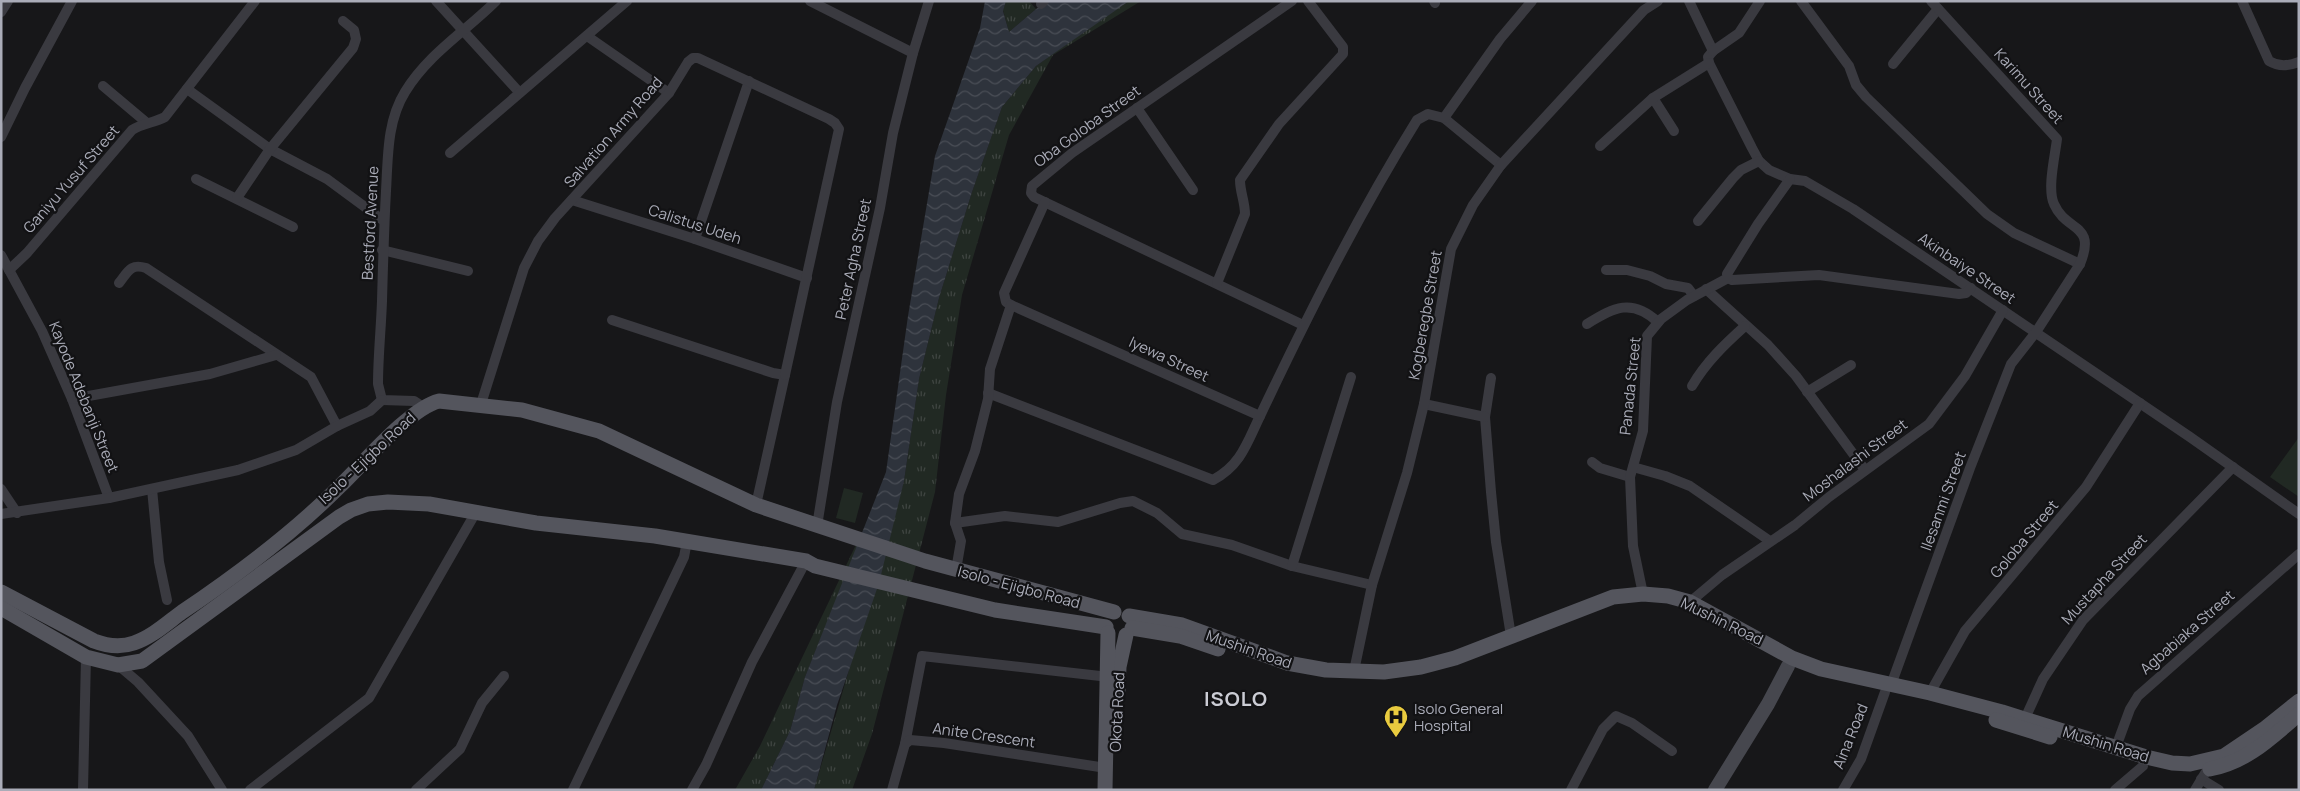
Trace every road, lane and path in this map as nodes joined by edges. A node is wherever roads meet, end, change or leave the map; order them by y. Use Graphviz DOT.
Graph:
graph roads {
  1 [pos="8,1"];
  2 [pos="72,1"];
  3 [pos="255,1"];
  4 [pos="436,1"];
  5 [pos="496,1"];
  6 [pos="627,1"];
  7 [pos="810,1"];
  8 [pos="929,1"];
  9 [pos="1292,1"];
  10 [pos="1308,1"];
  11 [pos="1532,1"];
  12 [pos="1658,1"];
  13 [pos="1689,1"];
  14 [pos="1760,1"];
  15 [pos="1801,1"];
  16 [pos="2242,1"];
  17 [pos="1934,5"];
  18 [pos="1,12"];
  19 [pos="343,21"];
  20 [pos="462,31"];
  21 [pos="587,36"];
  22 [pos="1713,51"];
  23 [pos="913,53"];
  24 [pos="2299,62"];
  25 [pos="1709,63"];
  26 [pos="1893,64"];
  27 [pos="748,81"];
  28 [pos="103,86"];
  29 [pos="187,89"];
  30 [pos="519,92"];
  31 [pos="669,93"];
  32 [pos="1652,98"];
  33 [pos="1137,108"];
  34 [pos="1444,118"];
  35 [pos="147,123"];
  36 [pos="1674,131"];
  37 [pos="1,137"];
  38 [pos="1600,146"];
  39 [pos="270,149"];
  40 [pos="450,153"];
  41 [pos="1759,161"];
  42 [pos="1501,165"];
  43 [pos="196,179"];
  44 [pos="1790,179"];
  45 [pos="1193,190"];
  46 [pos="237,198"];
  47 [pos="572,200"];
  48 [pos="1045,202"];
  49 [pos="1698,220"];
  50 [pos="384,221"];
  51 [pos="293,227"];
  52 [pos="695,238"];
  53 [pos="382,250"];
  54 [pos="1,255"];
  55 [pos="2080,264"];
  56 [pos="9,270"];
  57 [pos="468,270"];
  58 [pos="1606,270"];
  59 [pos="806,278"];
  60 [pos="1728,278"];
  61 [pos="119,283"];
  62 [pos="1217,283"];
  63 [pos="1971,288"];
  64 [pos="1706,289"];
  65 [pos="1694,296"];
  66 [pos="1011,305"];
  67 [pos="2002,310"];
  68 [pos="612,320"];
  69 [pos="1658,322"];
  70 [pos="1587,324"];
  71 [pos="1303,325"];
  72 [pos="1745,326"];
  73 [pos="2036,332"];
  74 [pos="276,355"];
  75 [pos="1851,365"];
  76 [pos="785,375"];
  77 [pos="1350,377"];
  78 [pos="1491,378"];
  79 [pos="1692,386"];
  80 [pos="1807,392"];
  81 [pos="988,393"];
  82 [pos="72,399"];
  83 [pos="382,400"];
  84 [pos="2140,403"];
  85 [pos="482,404"];
  86 [pos="1424,404"];
  87 [pos="423,408"];
  88 [pos="1260,416"];
  89 [pos="1485,417"];
  90 [pos="337,426"];
  91 [pos="1592,462"];
  92 [pos="2233,467"];
  93 [pos="1865,470"];
  94 [pos="1631,472"];
  95 [pos="1,489"];
  96 [pos="152,489"];
  97 [pos="109,498"];
  98 [pos="327,498"];
  99 [pos="756,505"];
  100 [pos="476,512"];
  101 [pos="17,513"];
  102 [pos="1,514"];
  103 [pos="2299,514"];
  104 [pos="339,517"];
  105 [pos="955,523"];
  106 [pos="822,527"];
  107 [pos="687,542"];
  108 [pos="1770,542"];
  109 [pos="2299,554"];
  110 [pos="811,564"];
  111 [pos="1292,566"];
  112 [pos="956,570"];
  113 [pos="1372,585"];
  114 [pos="1,592"];
  115 [pos="1643,594"];
  116 [pos="168,600"];
  117 [pos="1690,602"];
  118 [pos="1,608"];
  119 [pos="1114,612"];
  120 [pos="1129,626"];
  121 [pos="1107,630"];
  122 [pos="1511,636"];
  123 [pos="86,657"];
  124 [pos="118,665"];
  125 [pos="1788,666"];
  126 [pos="1354,672"];
  127 [pos="504,676"];
  128 [pos="1109,677"];
  129 [pos="1888,689"];
  130 [pos="1930,693"];
  131 [pos="2299,701"];
  132 [pos="2299,714"];
  133 [pos="2023,724"];
  134 [pos="905,744"];
  135 [pos="2116,747"];
  136 [pos="1672,752"];
  137 [pos="2143,766"];
  138 [pos="1106,768"];
  139 [pos="2204,774"];
  140 [pos="83,790"];
  141 [pos="222,790"];
  142 [pos="250,790"];
  143 [pos="416,790"];
  144 [pos="573,790"];
  145 [pos="692,790"];
  146 [pos="892,790"];
  147 [pos="1104,790"];
  148 [pos="1113,790"];
  149 [pos="1571,790"];
  150 [pos="1715,790"];
  151 [pos="1843,790"];
  152 [pos="2115,790"];
  153 [pos="2195,790"];
  154 [pos="2219,790"];
  1 -- 18 [label="street"];
  2 -- 37 [label="street"];
  3 -- 29 [label="street, Ganiyu Yusuf Street"];
  4 -- 20 [label="street"];
  5 -- 20 [label="street, Bestford Avenue"];
  6 -- 21 [label="street"];
  7 -- 23 [label="street"];
  8 -- 23 [label="street, Peter Agha Street"];
  9 -- 33 [label="street, Oba Goloba Street"];
  10 -- 62 [label="street"];
  11 -- 34 [label="street"];
  12 -- 42 [label="street, Kogberegbe Street"];
  13 -- 22 [label="street"];
  14 -- 22 [label="street"];
  15 -- 55 [label="street"];
  16 -- 24 [label="street"];
  17 -- 26 [label="street"];
  17 -- 55 [label="street, Karimu Street"];
  19 -- 39 [label="street"];
  20 -- 30 [label="street"];
  20 -- 50 [label="street, Bestford Avenue"];
  21 -- 30 [label="street"];
  21 -- 31 [label="street"];
  22 -- 25 [label="street"];
  23 -- 106 [label="street, Peter Agha Street"];
  25 -- 32 [label="street"];
  25 -- 41 [label="street, Akinbaiye Street"];
  27 -- 31 [label="street, Salvation Army Road"];
  27 -- 52 [label="street"];
  27 -- 59 [label="street, Salvation Army Road"];
  28 -- 35 [label="street"];
  29 -- 35 [label="street, Ganiyu Yusuf Street"];
  29 -- 39 [label="street"];
  30 -- 40 [label="street"];
  31 -- 47 [label="street, Salvation Army Road"];
  32 -- 36 [label="street"];
  32 -- 38 [label="street"];
  33 -- 45 [label="street"];
  33 -- 48 [label="street, Oba Goloba Street"];
  34 -- 42 [label="street"];
  34 -- 71 [label="street"];
  35 -- 56 [label="street, Ganiyu Yusuf Street"];
  39 -- 46 [label="street"];
  39 -- 50 [label="street"];
  41 -- 44 [label="street, Akinbaiye Street"];
  41 -- 49 [label="street"];
  42 -- 86 [label="street, Kogberegbe Street"];
  43 -- 46 [label="street"];
  44 -- 60 [label="street"];
  44 -- 63 [label="street, Akinbaiye Street"];
  46 -- 51 [label="street"];
  47 -- 52 [label="street, Calistus Udeh"];
  47 -- 85 [label="street, Salvation Army Road"];
  48 -- 62 [label="street, Oba Goloba Street"];
  48 -- 66 [label="street"];
  50 -- 53 [label="street, Bestford Avenue"];
  52 -- 59 [label="street, Calistus Udeh"];
  53 -- 57 [label="street"];
  53 -- 83 [label="street, Bestford Avenue"];
  54 -- 56 [label="street, Kayode Adebanji Street"];
  55 -- 73 [label="street, Karimu Street"];
  56 -- 82 [label="street, Kayode Adebanji Street"];
  58 -- 65 [label="street"];
  59 -- 76 [label="street"];
  60 -- 63 [label="street"];
  60 -- 64 [label="street, Panada Street"];
  61 -- 74 [label="street"];
  62 -- 71 [label="street, Oba Goloba Street"];
  63 -- 67 [label="street, Akinbaiye Street"];
  64 -- 65 [label="street, Panada Street"];
  64 -- 72 [label="street"];
  65 -- 69 [label="street, Panada Street"];
  66 -- 81 [label="street"];
  66 -- 88 [label="street, Iyewa Street"];
  67 -- 73 [label="street, Akinbaiye Street"];
  67 -- 93 [label="street, Moshalashi Street"];
  68 -- 76 [label="street"];
  69 -- 70 [label="street"];
  69 -- 94 [label="street, Panada Street"];
  71 -- 88 [label="street"];
  72 -- 79 [label="street"];
  72 -- 80 [label="street"];
  73 -- 84 [label="street, Akinbaiye Street"];
  73 -- 129 [label="street, Ilesanmi Street"];
  74 -- 82 [label="street"];
  74 -- 90 [label="street"];
  75 -- 80 [label="street"];
  76 -- 99 [label="street"];
  77 -- 111 [label="street"];
  78 -- 89 [label="street"];
  80 -- 93 [label="street"];
  81 -- 88 [label="street"];
  81 -- 105 [label="street"];
  82 -- 97 [label="street, Kayode Adebanji Street"];
  83 -- 87 [label="street"];
  83 -- 90 [label="street"];
  84 -- 92 [label="street, Akinbaiye Street"];
  84 -- 130 [label="street, Goloba Street"];
  85 -- 87 [label="main road, Isolo - Ejigbo Road"];
  85 -- 99 [label="main road, Isolo - Ejigbo Road"];
  86 -- 89 [label="street"];
  86 -- 113 [label="street, Kogberegbe Street"];
  87 -- 98 [label="main road, Isolo - Ejigbo Road"];
  89 -- 122 [label="street"];
  90 -- 96 [label="street"];
  91 -- 94 [label="street"];
  92 -- 103 [label="street, Akinbaiye Street"];
  92 -- 133 [label="street, Mustapha Street"];
  93 -- 108 [label="street, Moshalashi Street"];
  94 -- 108 [label="street"];
  94 -- 115 [label="street, Panada Street"];
  95 -- 101 [label="street"];
  96 -- 97 [label="street"];
  96 -- 116 [label="street"];
  97 -- 101 [label="street"];
  98 -- 104 [label="main road"];
  98 -- 114 [label="main road, Isolo - Ejigbo Road"];
  99 -- 106 [label="main road, Isolo - Ejigbo Road"];
  100 -- 104 [label="main road, Isolo - Ejigbo Road"];
  100 -- 107 [label="main road, Isolo - Ejigbo Road"];
  100 -- 142 [label="street"];
  101 -- 102 [label="street"];
  104 -- 124 [label="main road, Isolo - Ejigbo Road"];
  105 -- 111 [label="street"];
  105 -- 112 [label="street"];
  106 -- 112 [label="main road, Isolo - Ejigbo Road"];
  107 -- 110 [label="main road, Isolo - Ejigbo Road"];
  107 -- 144 [label="street"];
  108 -- 117 [label="street, Moshalashi Street"];
  109 -- 135 [label="street, Agbabiaka Street"];
  110 -- 121 [label="main road, Isolo - Ejigbo Road"];
  110 -- 145 [label="street"];
  111 -- 113 [label="street"];
  112 -- 119 [label="main road, Isolo - Ejigbo Road"];
  113 -- 126 [label="street, Kogberegbe Street"];
  115 -- 117 [label="main road, Mushin Road"];
  115 -- 122 [label="main road, Mushin Road"];
  117 -- 129 [label="main road, Mushin Road"];
  118 -- 123 [label="main road, Isolo - Ejigbo Road"];
  119 -- 120 [label="main road"];
  119 -- 121 [label="main road"];
  120 -- 121 [label="main road"];
  120 -- 125 [label="main road, Mushin Road"];
  120 -- 126 [label="main road, Mushin Road"];
  120 -- 148 [label="main road, Okota Road"];
  121 -- 128 [label="main road"];
  122 -- 126 [label="main road, Mushin Road"];
  123 -- 124 [label="main road, Isolo - Ejigbo Road"];
  123 -- 140 [label="street"];
  124 -- 141 [label="street"];
  125 -- 129 [label="main road, Mushin Road"];
  125 -- 150 [label="street"];
  127 -- 143 [label="street"];
  128 -- 134 [label="street"];
  128 -- 138 [label="main road"];
  129 -- 130 [label="main road, Mushin Road"];
  129 -- 133 [label="main road, Mushin Road"];
  129 -- 151 [label="street, Aina Road"];
  130 -- 133 [label="main road, Mushin Road"];
  131 -- 135 [label="main road, Mushin Road"];
  132 -- 139 [label="main road, Mushin Road"];
  133 -- 135 [label="main road, Mushin Road"];
  133 -- 137 [label="main road, Mushin Road"];
  134 -- 138 [label="street, Anite Crescent"];
  134 -- 146 [label="street"];
  136 -- 149 [label="street"];
  137 -- 139 [label="main road, Mushin Road"];
  137 -- 152 [label="street"];
  138 -- 147 [label="main road"];
  139 -- 153 [label="street"];
  139 -- 154 [label="street"];
}
